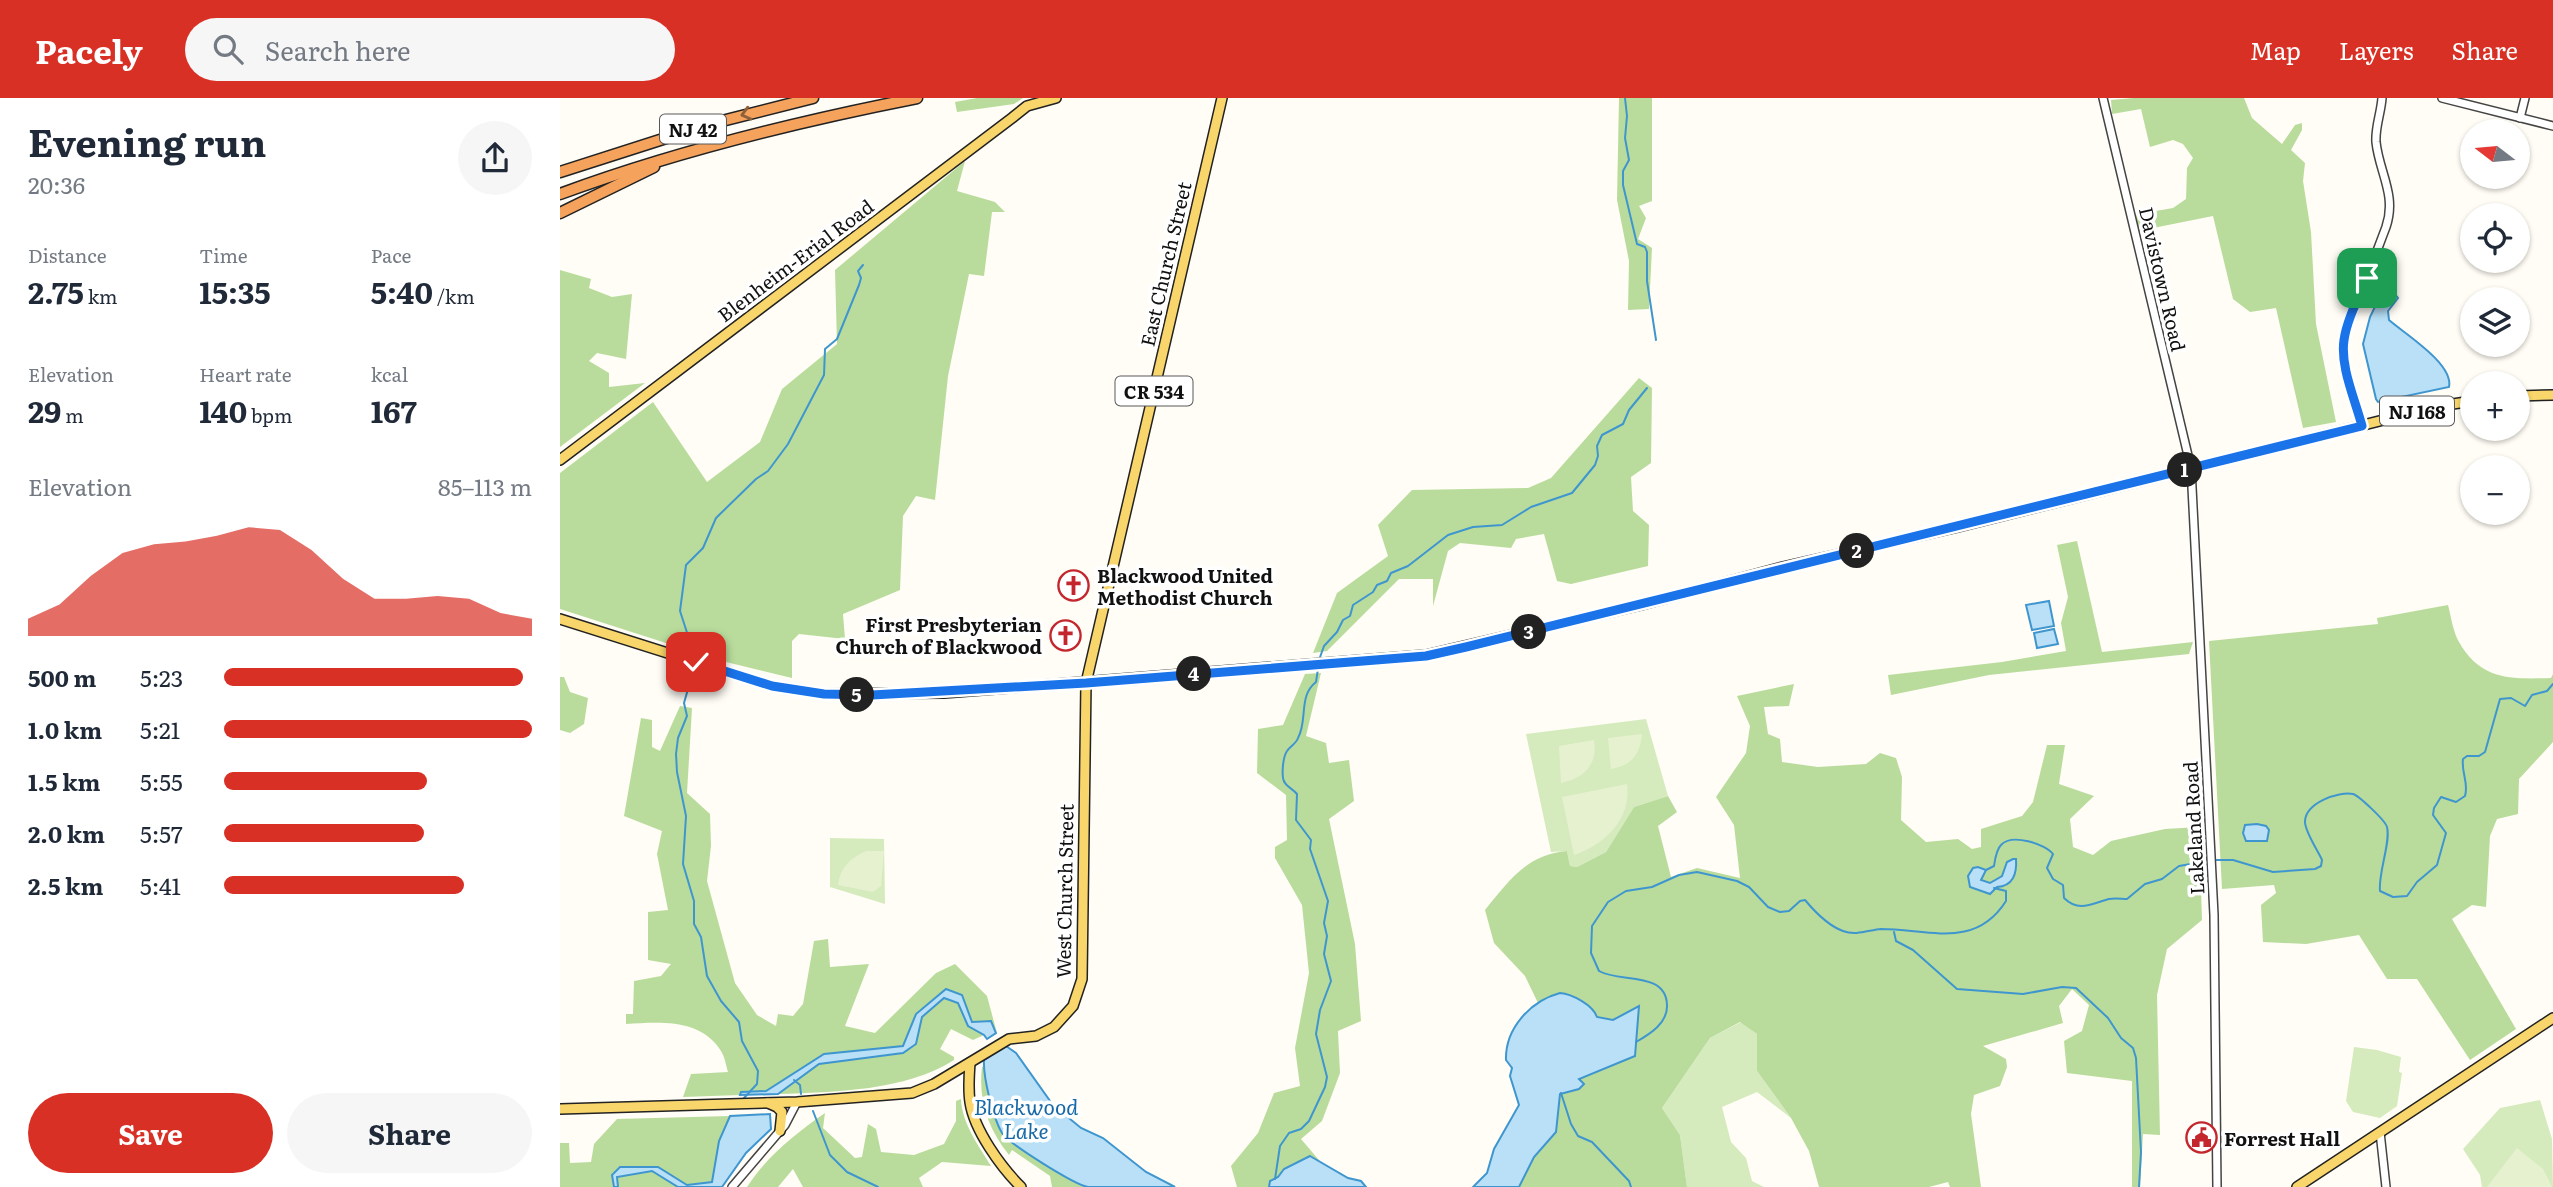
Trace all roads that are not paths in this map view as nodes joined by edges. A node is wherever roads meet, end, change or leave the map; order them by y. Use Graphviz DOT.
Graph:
graph roads {
  1 [pos="813,98"];
  2 [pos="917,98"];
  3 [pos="1056,98"];
  4 [pos="1222,98"];
  5 [pos="2103,98"];
  6 [pos="2382,98"];
  7 [pos="2389,98"];
  8 [pos="2442,98"];
  9 [pos="2525,98"];
  10 [pos="2520,118"];
  11 [pos="2379,121"];
  12 [pos="2553,126"];
  13 [pos="687,152"];
  14 [pos="560,172"];
  15 [pos="560,194"];
  16 [pos="560,213"];
  17 [pos="2553,395"];
  18 [pos="2530,396"];
  19 [pos="2460,403"];
  20 [pos="2362,426"];
  21 [pos="560,460"];
  22 [pos="2191,468"];
  23 [pos="560,619"];
  24 [pos="1086,683"];
  25 [pos="2553,1018"];
  26 [pos="970,1063"];
  27 [pos="797,1102"];
  28 [pos="767,1103"];
  29 [pos="560,1109"];
  30 [pos="780,1131"];
  31 [pos="2380,1132"];
  32 [pos="732,1187"];
  33 [pos="1021,1187"];
  34 [pos="2217,1187"];
  35 [pos="2297,1187"];
  36 [pos="2386,1187"];
  1 -- 14 [label="highway, NJ 42, one-way"];
  2 -- 13 [label="highway, NJ 42"];
  3 -- 21 [label="main road, Blenheim-Erial Road"];
  4 -- 24 [label="main road, East Church Street / CR 534"];
  5 -- 22 [label="street, Davistown Road"];
  6 -- 11 [label="street"];
  7 -- 11 [label="street"];
  8 -- 10 [label="street"];
  9 -- 10 [label="street"];
  10 -- 12 [label="street"];
  11 -- 20 [label="street"];
  13 -- 15 [label="highway, NJ 42"];
  13 -- 16 [label="highway"];
  17 -- 18 [label="main road"];
  19 -- 20 [label="main road, NJ 168"];
  20 -- 22 [label="main road, NJ 168"];
  22 -- 24 [label="main road, NJ 168"];
  22 -- 34 [label="street, Lakeland Road"];
  23 -- 24 [label="main road, NJ 168"];
  24 -- 26 [label="main road, West Church Street / CR 534"];
  25 -- 31 [label="main road"];
  26 -- 27 [label="main road, West Church Street / CR 534"];
  26 -- 33 [label="main road"];
  27 -- 28 [label="main road, West Church Street"];
  27 -- 30 [label="street"];
  28 -- 29 [label="main road, West Church Street"];
  28 -- 30 [label="main road"];
  30 -- 32 [label="street"];
  31 -- 35 [label="main road"];
  31 -- 36 [label="street"];
}
